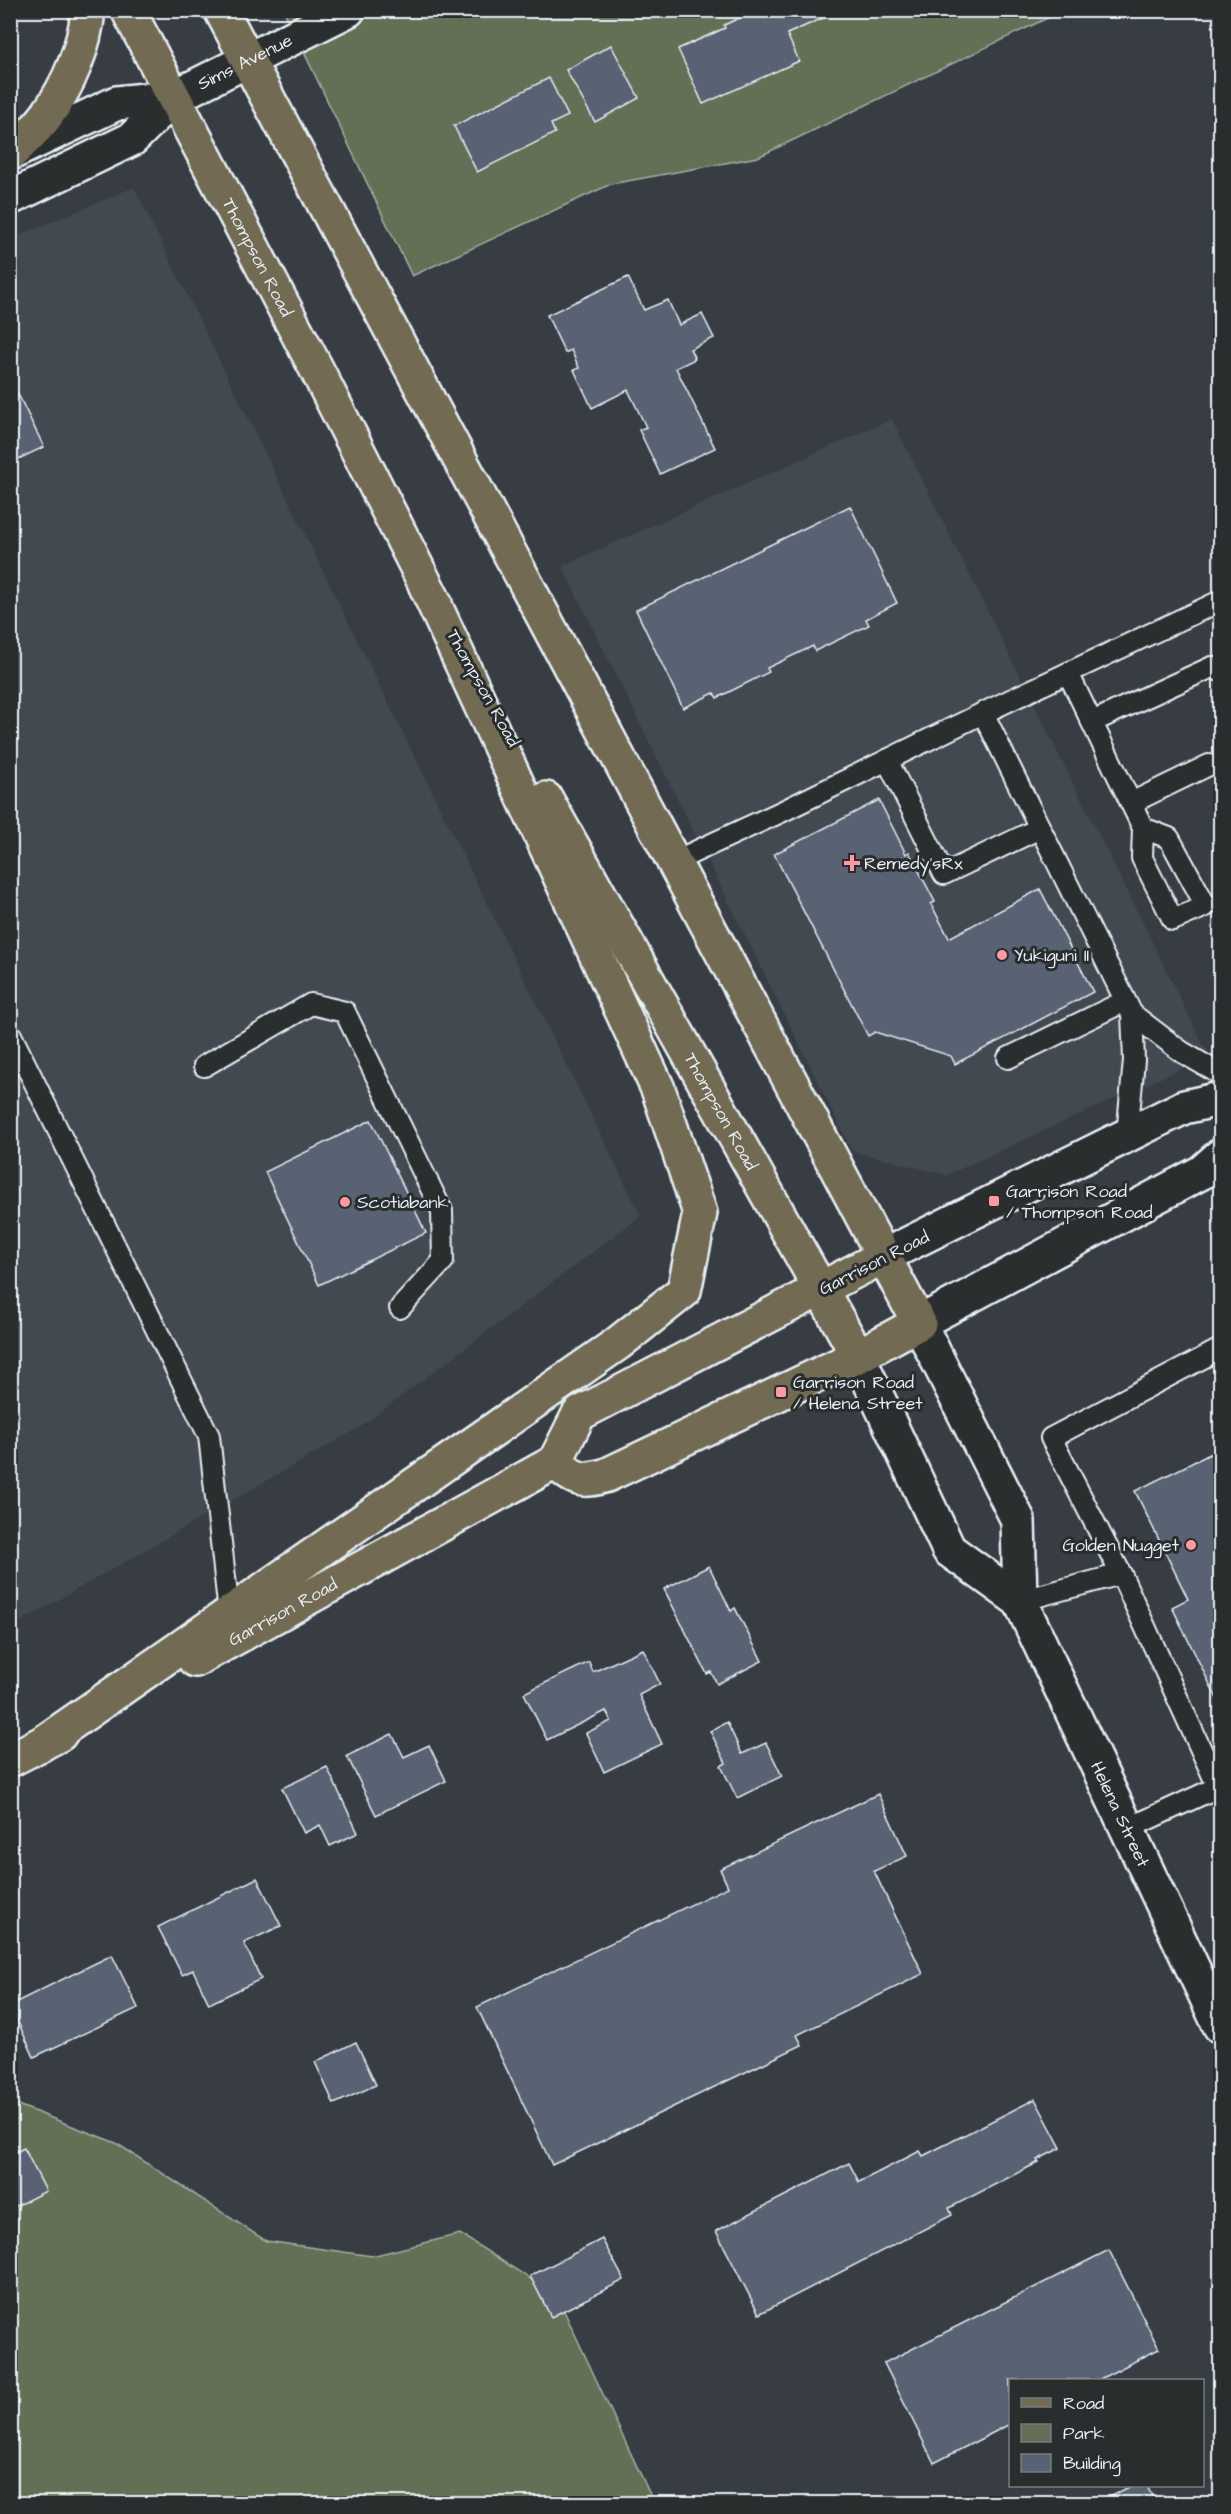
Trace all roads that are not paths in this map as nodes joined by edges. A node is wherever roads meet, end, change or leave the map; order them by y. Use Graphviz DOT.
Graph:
graph roads {
  1 [pos="88,10"];
  2 [pos="128,10"];
  3 [pos="221,10"];
  4 [pos="348,10"];
  5 [pos="246,60"];
  6 [pos="174,97"];
  7 [pos="11,153"];
  8 [pos="10,198"];
  9 [pos="424,584"];
  10 [pos="1221,601"];
  11 [pos="1221,671"];
  12 [pos="1068,673"];
  13 [pos="983,713"];
  14 [pos="1092,722"];
  15 [pos="886,760"];
  16 [pos="1209,765"];
  17 [pos="1131,803"];
  18 [pos="1040,828"];
  19 [pos="1143,828"];
  20 [pos="672,862"];
  21 [pos="1213,905"];
  22 [pos="1129,1007"];
  23 [pos="10,1033"];
  24 [pos="1008,1058"];
  25 [pos="204,1066"];
  26 [pos="1221,1074"];
  27 [pos="1221,1099"];
  28 [pos="1127,1136"];
  29 [pos="1221,1156"];
  30 [pos="884,1256"];
  31 [pos="822,1289"];
  32 [pos="400,1308"];
  33 [pos="919,1323"];
  34 [pos="1221,1349"];
  35 [pos="858,1356"];
  36 [pos="555,1462"];
  37 [pos="1121,1574"];
  38 [pos="1020,1601"];
  39 [pos="230,1613"];
  40 [pos="40,1745"];
  41 [pos="10,1760"];
  42 [pos="1219,1786"];
  43 [pos="1127,1829"];
  44 [pos="1221,2026"];
  1 -- 7 [label="main road"];
  2 -- 6 [label="main road, Thompson Road"];
  3 -- 5 [label="main road"];
  4 -- 5 [label="main road, Sims Avenue"];
  5 -- 6 [label="main road, Sims Avenue"];
  5 -- 20 [label="main road"];
  6 -- 7 [label="main road, Sims Avenue"];
  6 -- 8 [label="main road, Sims Avenue"];
  6 -- 9 [label="main road, Thompson Road"];
  9 -- 31 [label="main road, Thompson Road"];
  9 -- 39 [label="main road"];
  10 -- 12 [label="lane"];
  11 -- 14 [label="lane"];
  12 -- 13 [label="lane"];
  12 -- 14 [label="lane"];
  13 -- 15 [label="lane"];
  13 -- 18 [label="lane"];
  14 -- 17 [label="lane"];
  15 -- 18 [label="lane"];
  15 -- 20 [label="lane"];
  16 -- 17 [label="lane"];
  17 -- 19 [label="lane"];
  18 -- 22 [label="lane"];
  19 -- 21 [label="lane"];
  19 -- 21 [label="lane"];
  20 -- 30 [label="main road"];
  22 -- 24 [label="lane"];
  22 -- 26 [label="lane"];
  22 -- 28 [label="lane"];
  23 -- 39 [label="lane"];
  25 -- 32 [label="lane"];
  27 -- 28 [label="main road, Garrison Road"];
  28 -- 30 [label="main road, Garrison Road"];
  29 -- 33 [label="main road"];
  30 -- 31 [label="main road, Garrison Road"];
  30 -- 33 [label="main road"];
  31 -- 35 [label="main road, Thompson Road"];
  31 -- 36 [label="main road, Garrison Road"];
  33 -- 35 [label="main road"];
  33 -- 38 [label="main road, Helena Street"];
  34 -- 37 [label="lane"];
  35 -- 36 [label="main road"];
  35 -- 38 [label="main road, Helena Street"];
  36 -- 40 [label="main road, Garrison Road"];
  37 -- 38 [label="lane"];
  37 -- 42 [label="lane"];
  38 -- 43 [label="main road, Helena Street"];
  39 -- 40 [label="main road"];
  40 -- 41 [label="main road, Garrison Road"];
  42 -- 43 [label="lane"];
  43 -- 44 [label="main road, Helena Street"];
}
